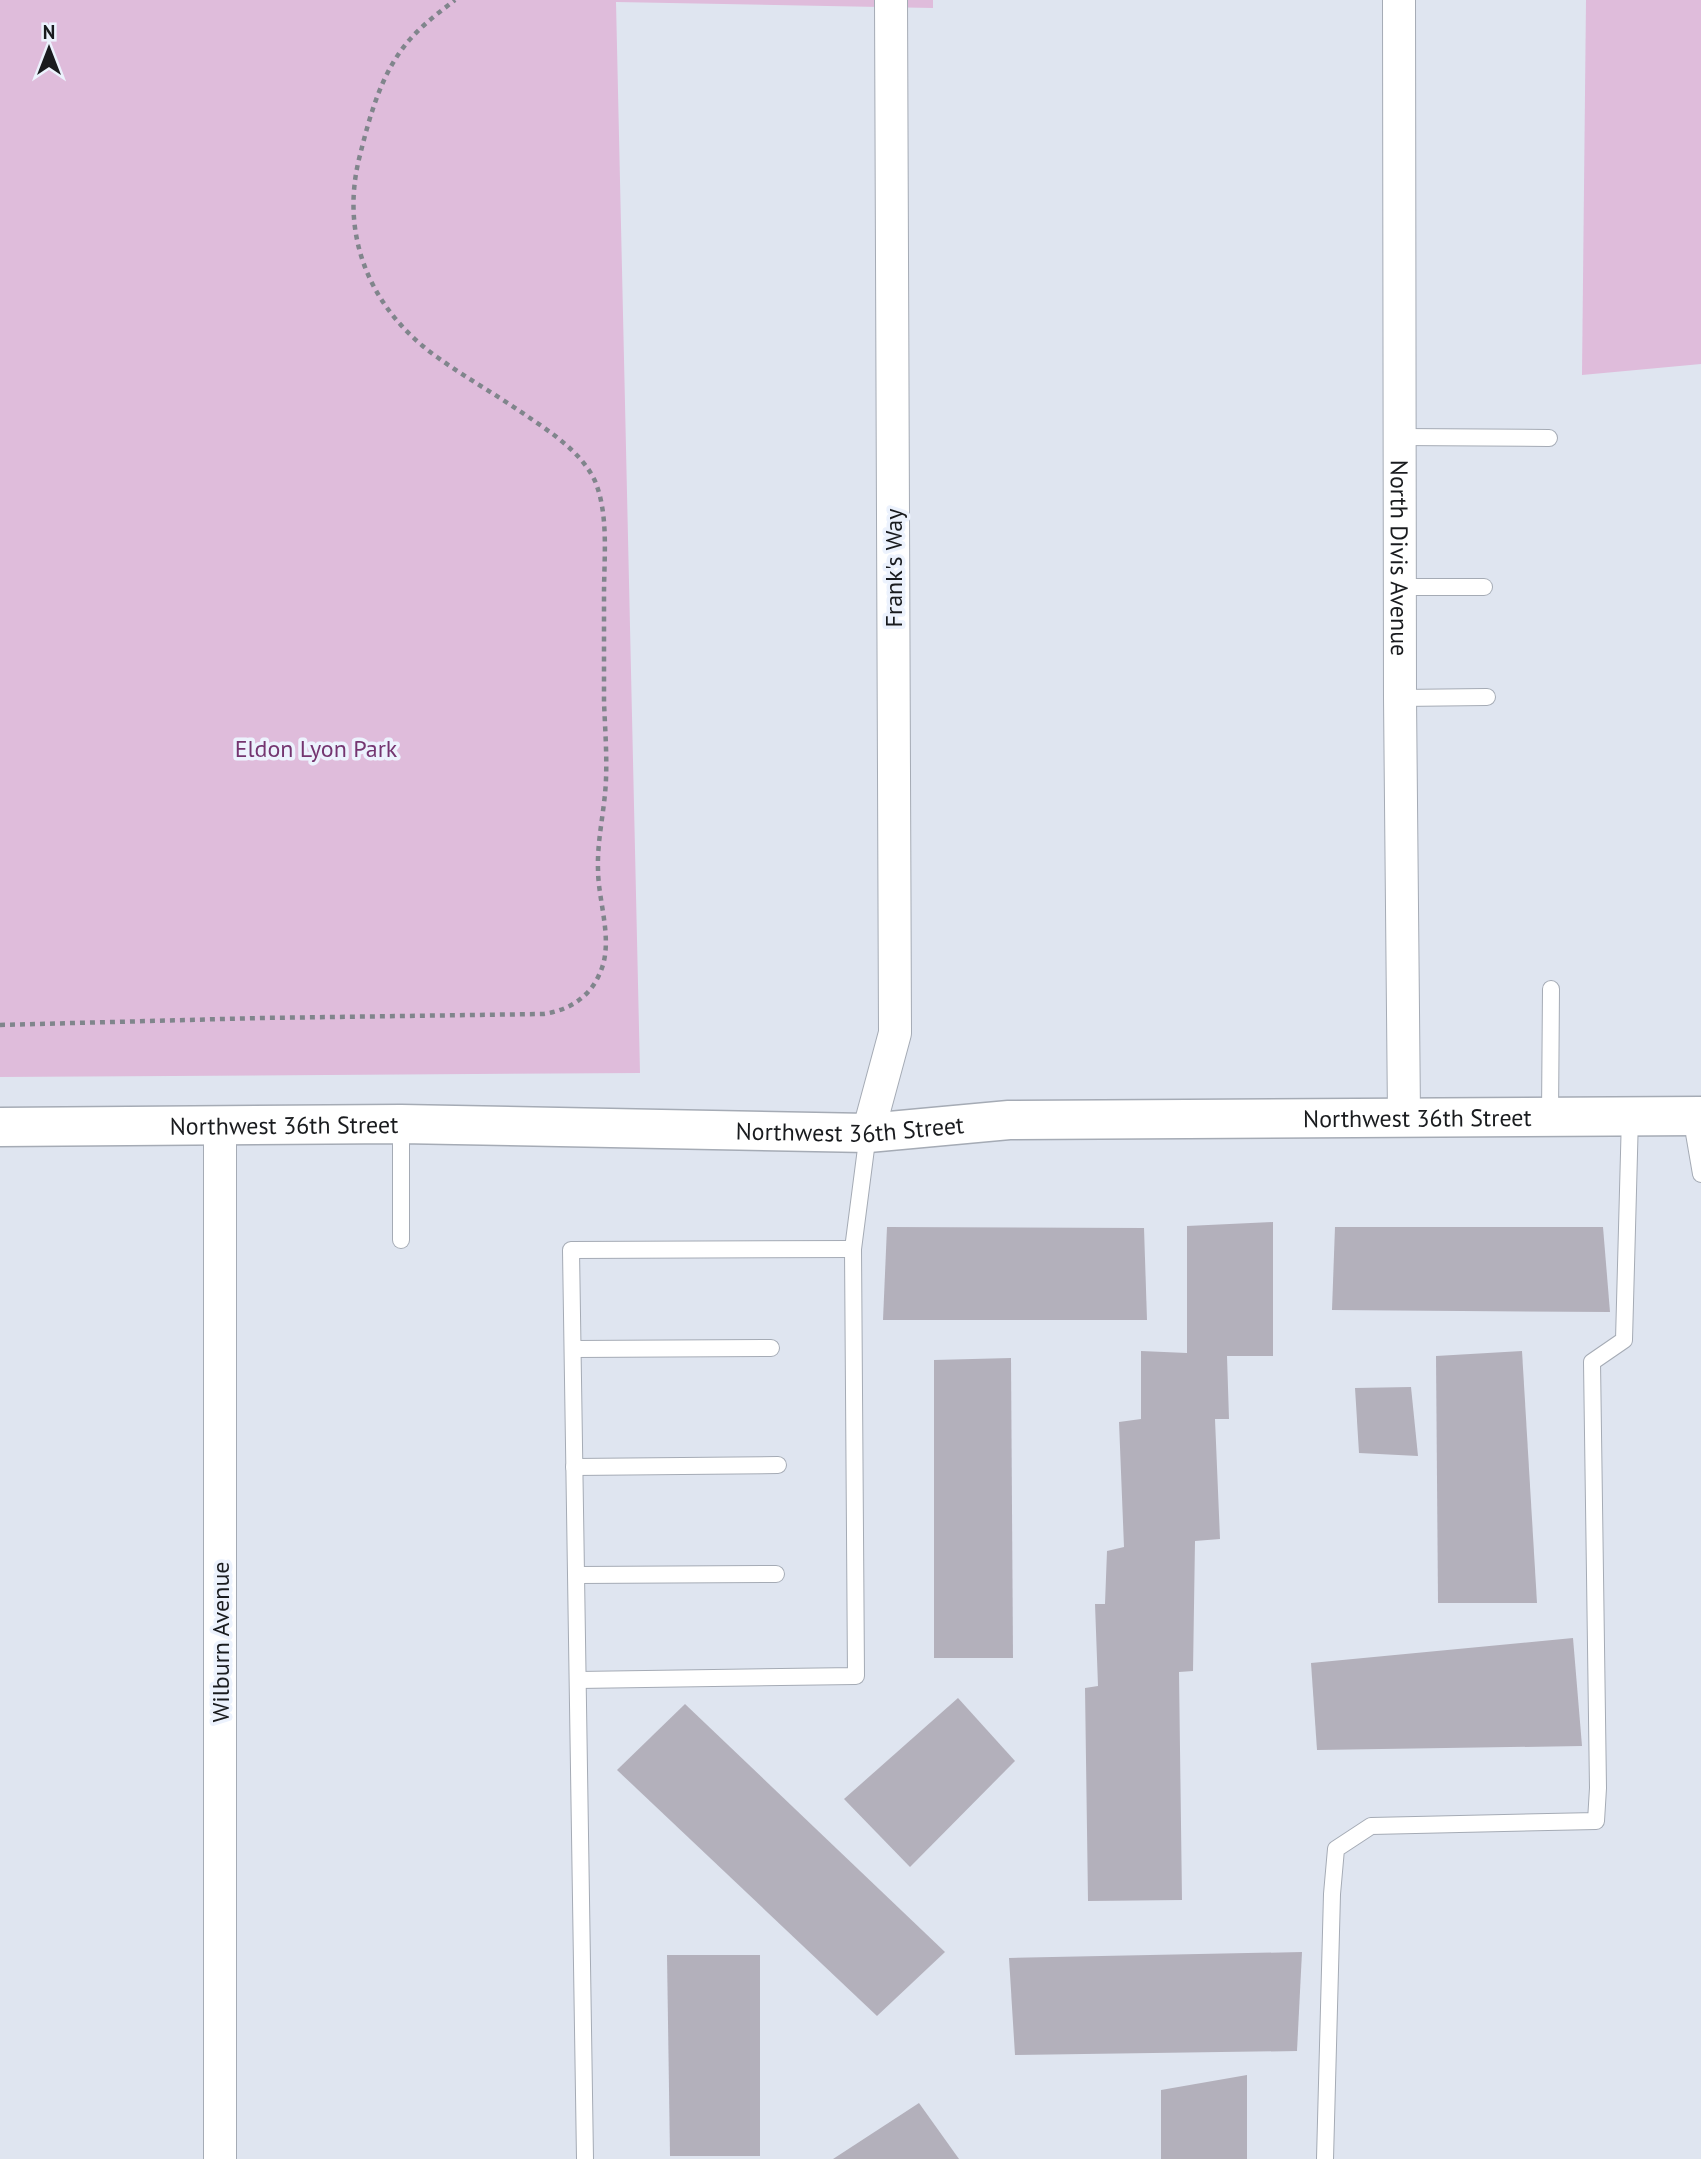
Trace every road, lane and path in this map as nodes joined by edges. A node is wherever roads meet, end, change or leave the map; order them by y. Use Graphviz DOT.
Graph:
graph roads {
  1 [pos="455,0"];
  2 [pos="891,0"];
  3 [pos="1399,0"];
  4 [pos="1399,437"];
  5 [pos="1549,438"];
  6 [pos="1400,587"];
  7 [pos="1484,587"];
  8 [pos="1487,697"];
  9 [pos="1400,698"];
  10 [pos="1551,989"];
  11 [pos="0,1025"];
  12 [pos="1404,1116"];
  13 [pos="1550,1116"];
  14 [pos="1630,1116"];
  15 [pos="1696,1116"];
  16 [pos="220,1124"];
  17 [pos="401,1124"];
  18 [pos="0,1127"];
  19 [pos="868,1133"];
  20 [pos="1701,1174"];
  21 [pos="401,1240"];
  22 [pos="853,1249"];
  23 [pos="771,1348"];
  24 [pos="574,1349"];
  25 [pos="778,1465"];
  26 [pos="574,1467"];
  27 [pos="776,1574"];
  28 [pos="578,1575"];
  29 [pos="578,1680"];
  30 [pos="220,2159"];
  31 [pos="585,2159"];
  32 [pos="1325,2159"];
  1 -- 11 [label="path"];
  2 -- 19 [label="street, Frank's Way"];
  3 -- 4 [label="street, North Divis Avenue"];
  4 -- 5 [label="lane"];
  4 -- 6 [label="street, North Divis Avenue"];
  6 -- 7 [label="lane"];
  6 -- 9 [label="street, North Divis Avenue"];
  8 -- 9 [label="lane"];
  9 -- 12 [label="street, North Divis Avenue"];
  10 -- 13 [label="lane"];
  12 -- 13 [label="street, Northwest 36th Street"];
  12 -- 19 [label="street, Northwest 36th Street"];
  13 -- 14 [label="street, Northwest 36th Street"];
  14 -- 15 [label="street, Northwest 36th Street"];
  14 -- 32 [label="lane"];
  15 -- 20 [label="lane"];
  16 -- 17 [label="street, Northwest 36th Street"];
  16 -- 18 [label="street, Northwest 36th Street"];
  16 -- 30 [label="street, Wilburn Avenue"];
  17 -- 19 [label="street, Northwest 36th Street"];
  17 -- 21 [label="lane"];
  19 -- 22 [label="lane"];
  22 -- 24 [label="lane"];
  22 -- 29 [label="lane"];
  23 -- 24 [label="lane"];
  24 -- 26 [label="lane"];
  25 -- 26 [label="lane"];
  26 -- 28 [label="lane"];
  27 -- 28 [label="lane"];
  28 -- 29 [label="lane"];
  29 -- 31 [label="lane"];
}
